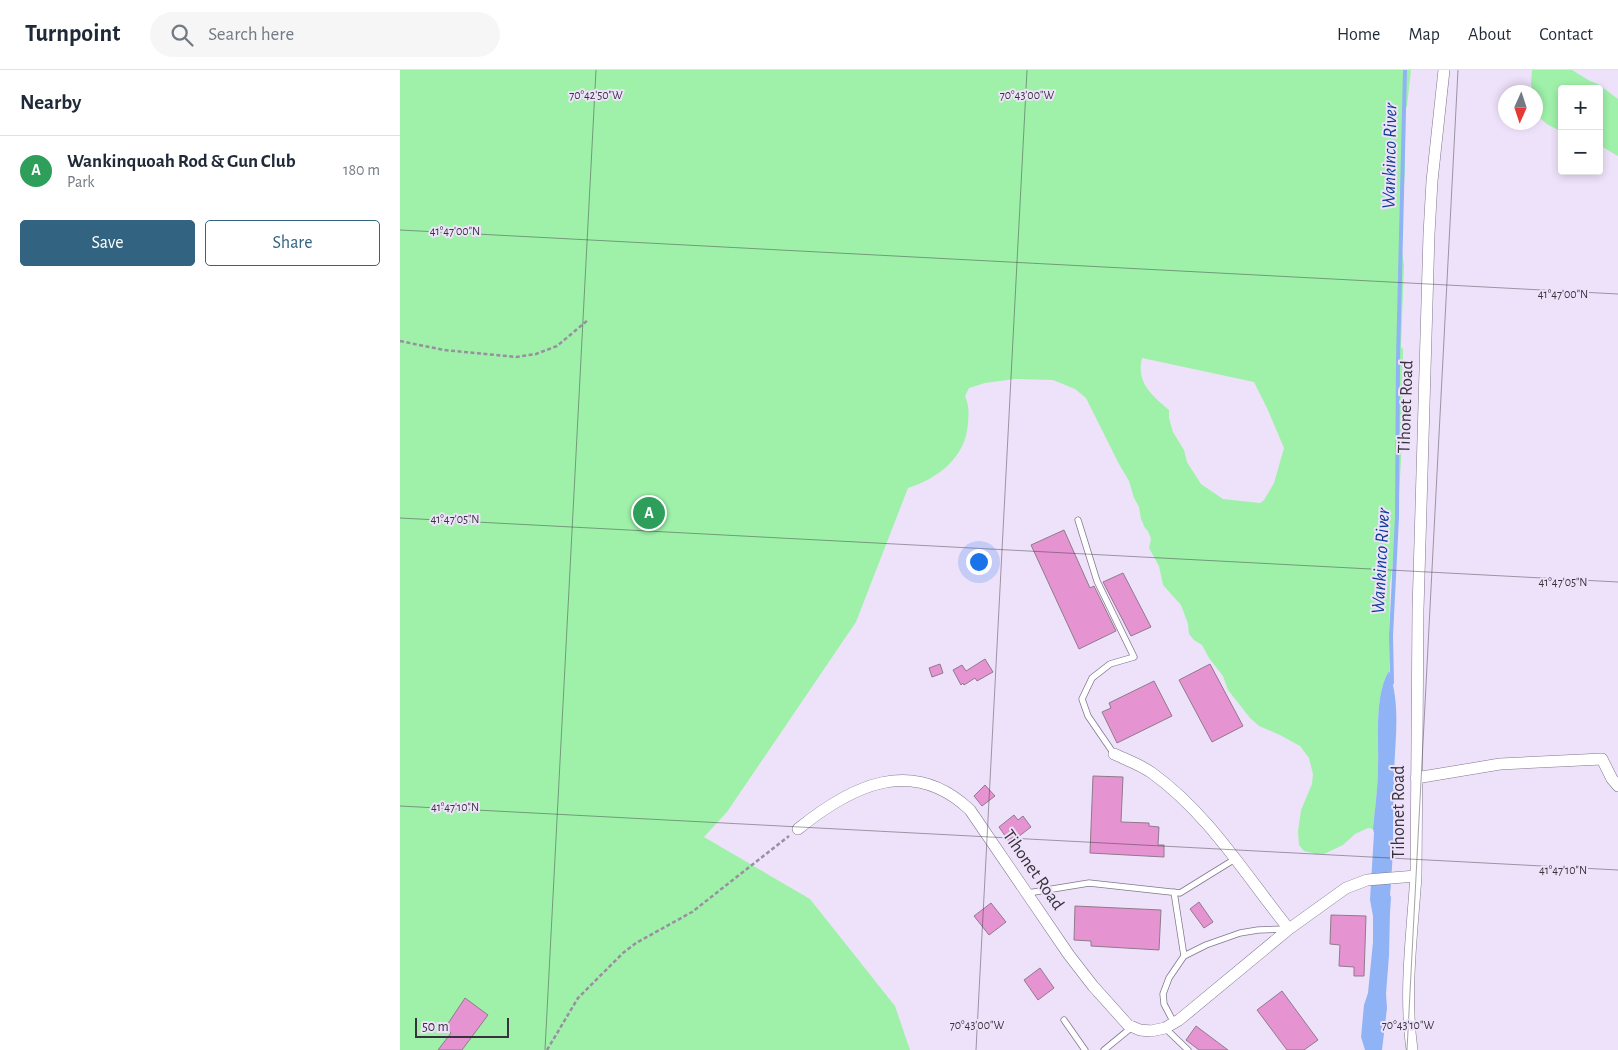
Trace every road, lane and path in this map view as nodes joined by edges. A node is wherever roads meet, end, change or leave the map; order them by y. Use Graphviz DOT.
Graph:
graph roads {
  1 [pos="1444,70"];
  2 [pos="588,320"];
  3 [pos="400,341"];
  4 [pos="1078,520"];
  5 [pos="1114,754"];
  6 [pos="1416,778"];
  7 [pos="1618,786"];
  8 [pos="798,829"];
  9 [pos="1235,859"];
  10 [pos="1416,876"];
  11 [pos="1174,892"];
  12 [pos="1028,893"];
  13 [pos="1289,929"];
  14 [pos="1184,956"];
  15 [pos="1064,1020"];
  16 [pos="1170,1026"];
  17 [pos="1132,1027"];
  18 [pos="547,1050"];
  19 [pos="1085,1050"];
  20 [pos="1104,1050"];
  21 [pos="1188,1050"];
  22 [pos="1412,1050"];
  1 -- 6 [label="street, Tihonet Road"];
  2 -- 3 [label="path"];
  4 -- 5 [label="lane"];
  5 -- 9 [label="street"];
  6 -- 7 [label="street"];
  6 -- 10 [label="street, Tihonet Road"];
  8 -- 12 [label="street, Tihonet Road"];
  8 -- 18 [label="path"];
  9 -- 11 [label="lane"];
  9 -- 13 [label="street"];
  10 -- 13 [label="street, Tihonet Road"];
  10 -- 22 [label="street"];
  11 -- 12 [label="lane"];
  11 -- 14 [label="lane"];
  12 -- 17 [label="street, Tihonet Road"];
  13 -- 14 [label="lane"];
  13 -- 16 [label="street, Tihonet Road"];
  14 -- 16 [label="lane"];
  15 -- 19 [label="lane"];
  16 -- 17 [label="street"];
  16 -- 21 [label="lane"];
  17 -- 20 [label="lane"];
}
